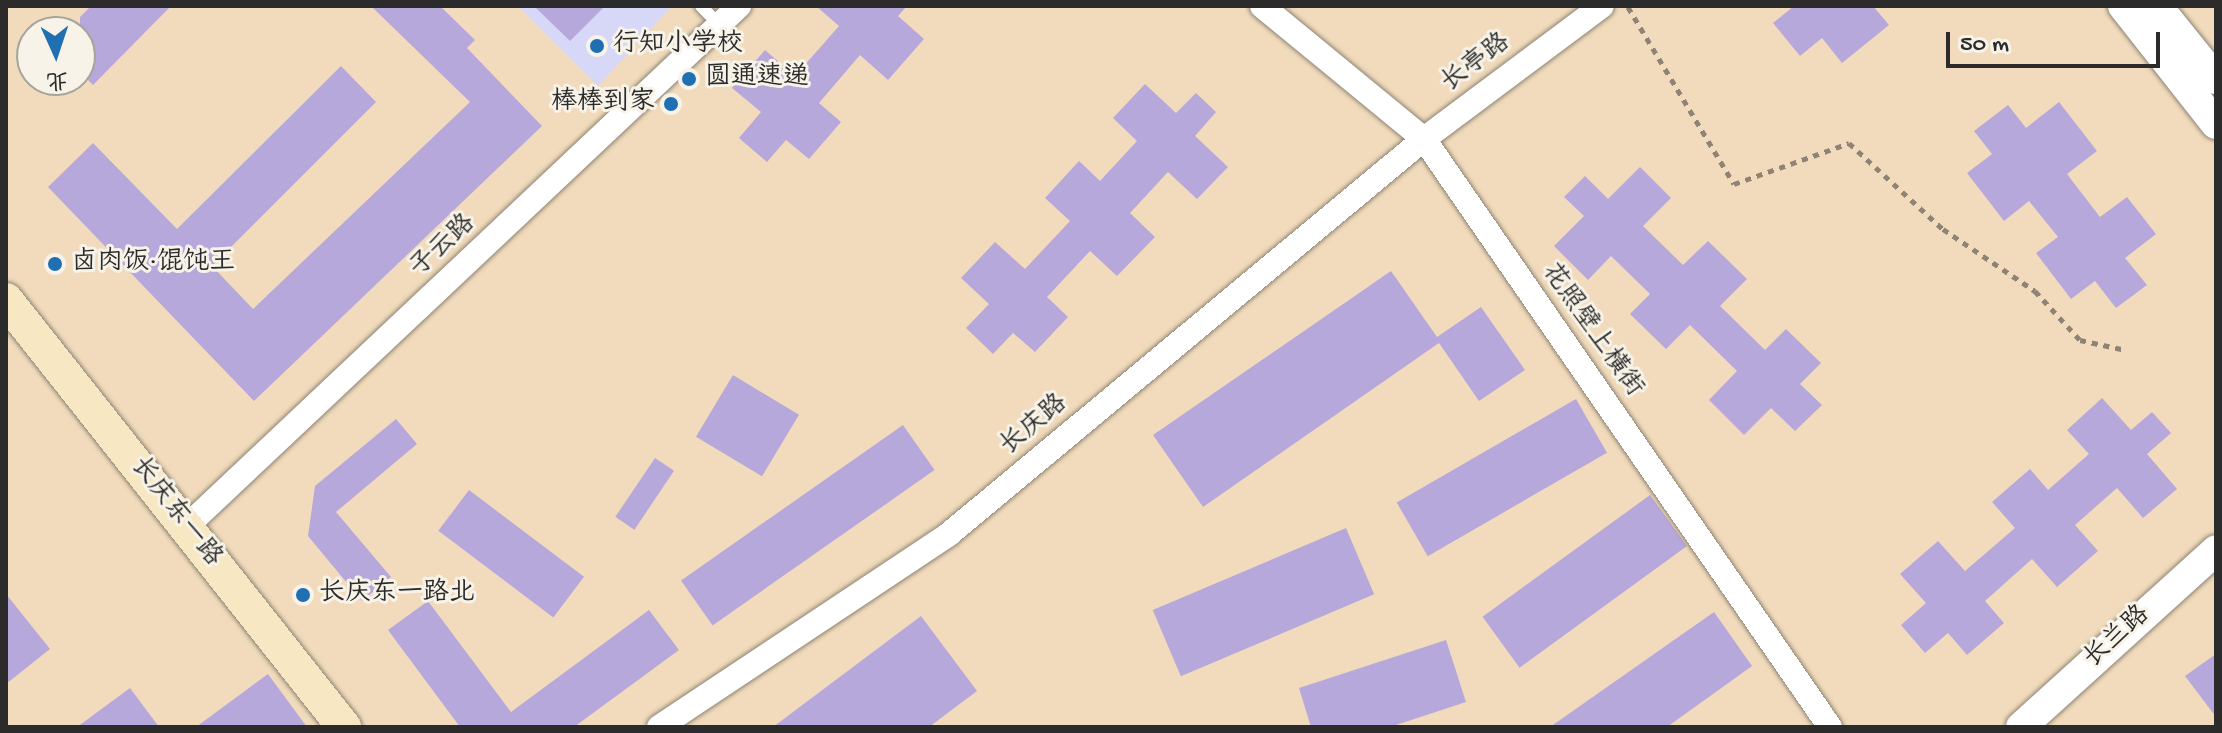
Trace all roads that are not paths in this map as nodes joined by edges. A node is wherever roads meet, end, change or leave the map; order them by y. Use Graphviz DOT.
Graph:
graph roads {
  1 [pos="701,6"];
  2 [pos="739,6"];
  3 [pos="1262,6"];
  4 [pos="1602,6"];
  5 [pos="2123,6"];
  6 [pos="2157,6"];
  7 [pos="720,26"];
  8 [pos="2216,79"];
  9 [pos="2216,124"];
  10 [pos="1424,139"];
  11 [pos="6,300"];
  12 [pos="186,527"];
  13 [pos="2216,550"];
  14 [pos="344,727"];
  15 [pos="659,727"];
  16 [pos="1830,727"];
  17 [pos="2021,727"];
  1 -- 7 [label="lane"];
  2 -- 7 [label="street, 子云路"];
  3 -- 10 [label="street, 花照壁上横街"];
  4 -- 10 [label="street, 长亭路"];
  5 -- 9 [label="street"];
  6 -- 8 [label="street"];
  7 -- 12 [label="street, 子云路"];
  10 -- 15 [label="street, 长庆路"];
  10 -- 16 [label="street, 花照壁上横街"];
  11 -- 12 [label="main road, 长庆东一路"];
  12 -- 14 [label="main road, 长庆东一路"];
  13 -- 17 [label="street, 长兰路"];
}
